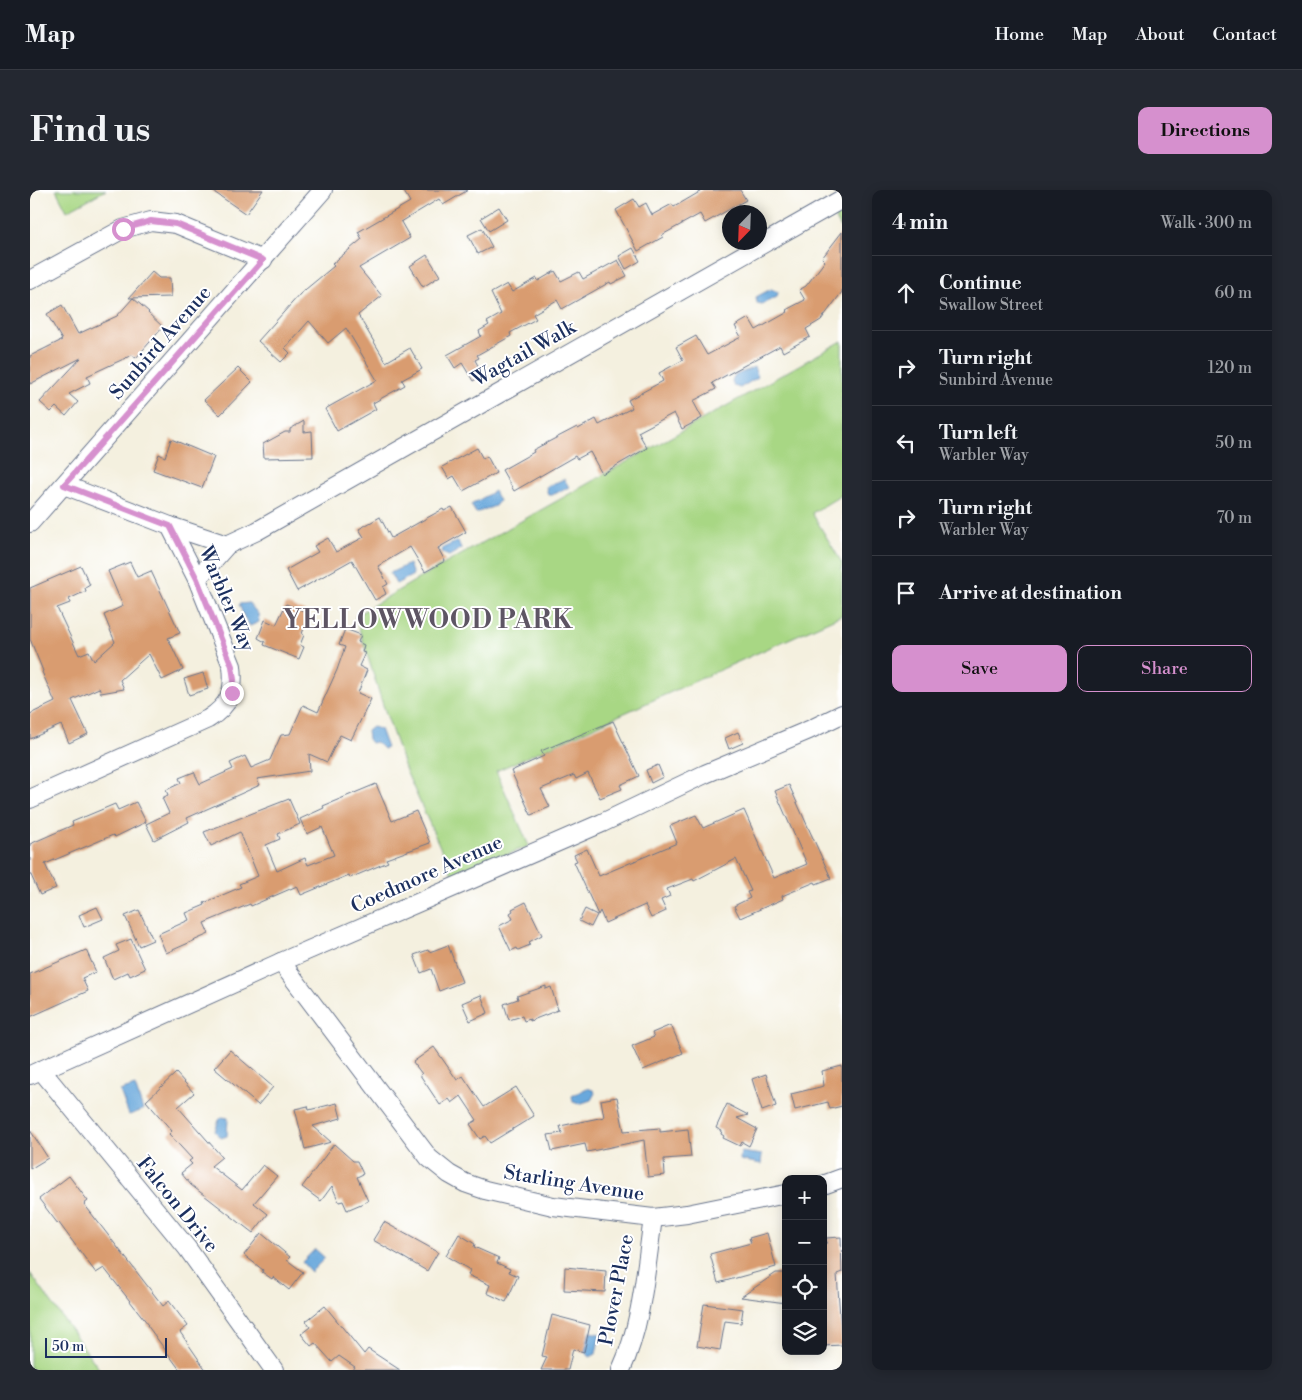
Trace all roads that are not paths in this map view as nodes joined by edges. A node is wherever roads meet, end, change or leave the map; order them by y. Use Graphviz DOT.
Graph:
graph roads {
  1 [pos="323,190"];
  2 [pos="842,199"];
  3 [pos="263,260"];
  4 [pos="30,280"];
  5 [pos="64,485"];
  6 [pos="30,523"];
  7 [pos="170,526"];
  8 [pos="227,545"];
  9 [pos="197,579"];
  10 [pos="842,714"];
  11 [pos="30,799"];
  12 [pos="281,962"];
  13 [pos="36,1073"];
  14 [pos="842,1178"];
  15 [pos="827,1183"];
  16 [pos="782,1195"];
  17 [pos="652,1218"];
  18 [pos="274,1370"];
  19 [pos="621,1370"];
  1 -- 3 [label="street, Sunbird Avenue"];
  2 -- 8 [label="street, Wagtail Walk"];
  3 -- 4 [label="street"];
  3 -- 5 [label="street, Sunbird Avenue"];
  5 -- 6 [label="street, Sunbird Avenue"];
  5 -- 7 [label="street"];
  7 -- 8 [label="street"];
  7 -- 9 [label="street, Warbler Way"];
  8 -- 9 [label="street, Wagtail Walk"];
  9 -- 11 [label="street, Warbler Way"];
  10 -- 12 [label="street, Coedmore Avenue"];
  12 -- 13 [label="street, Coedmore Avenue"];
  12 -- 17 [label="street, Starling Avenue"];
  13 -- 18 [label="street, Falcon Drive"];
  14 -- 15 [label="street"];
  16 -- 17 [label="street, Starling Avenue"];
  17 -- 19 [label="street, Plover Place"];
}
